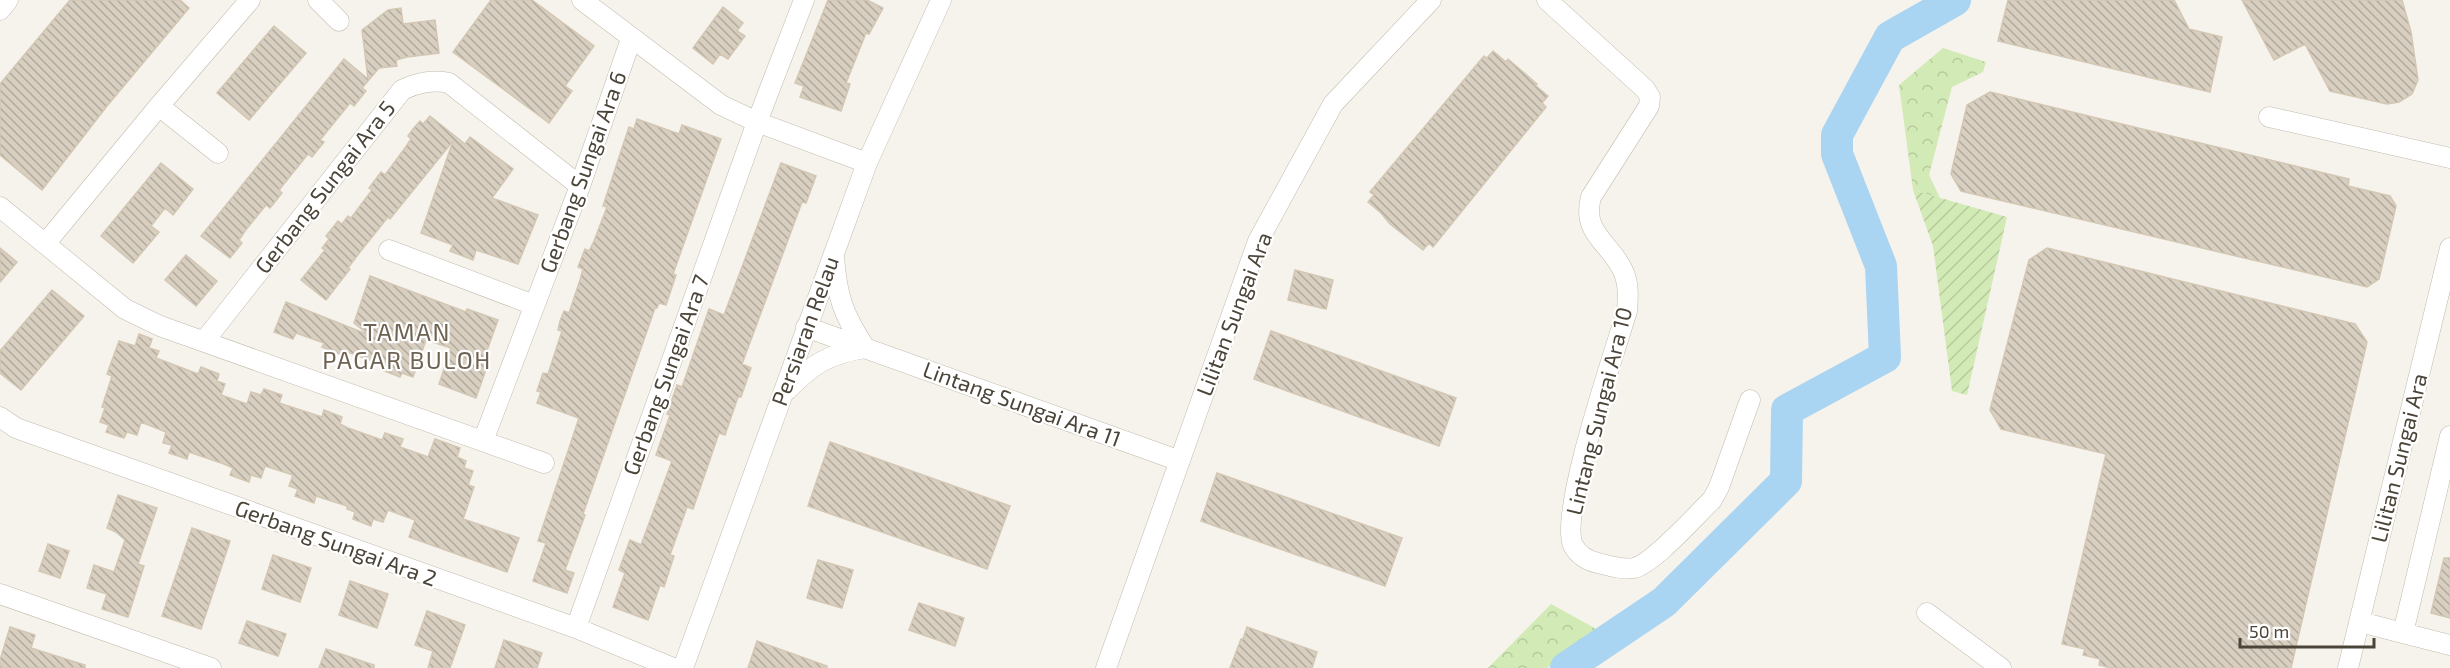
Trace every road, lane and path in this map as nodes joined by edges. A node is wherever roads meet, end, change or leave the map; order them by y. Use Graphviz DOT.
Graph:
graph roads {
  1 [pos="8,0"];
  2 [pos="250,0"];
  3 [pos="318,0"];
  4 [pos="582,0"];
  5 [pos="804,0"];
  6 [pos="941,0"];
  7 [pos="1431,0"];
  8 [pos="1548,0"];
  9 [pos="0,10"];
  10 [pos="339,21"];
  11 [pos="631,39"];
  12 [pos="159,106"];
  13 [pos="2269,117"];
  14 [pos="757,122"];
  15 [pos="218,153"];
  16 [pos="2450,158"];
  17 [pos="867,163"];
  18 [pos="580,186"];
  19 [pos="0,207"];
  20 [pos="45,244"];
  21 [pos="2450,248"];
  22 [pos="389,250"];
  23 [pos="834,252"];
  24 [pos="534,305"];
  25 [pos="806,327"];
  26 [pos="205,340"];
  27 [pos="865,348"];
  28 [pos="781,396"];
  29 [pos="1750,400"];
  30 [pos="0,417"];
  31 [pos="2450,436"];
  32 [pos="483,441"];
  33 [pos="1180,461"];
  34 [pos="543,463"];
  35 [pos="0,594"];
  36 [pos="1928,613"];
  37 [pos="2360,622"];
  38 [pos="576,628"];
  39 [pos="2403,633"];
  40 [pos="2450,645"];
  41 [pos="211,668"];
  42 [pos="674,668"];
  43 [pos="683,668"];
  44 [pos="1106,668"];
  45 [pos="2001,668"];
  46 [pos="2348,668"];
  1 -- 9 [label="street"];
  2 -- 12 [label="street"];
  3 -- 10 [label="street"];
  4 -- 11 [label="street"];
  5 -- 14 [label="street, Gerbang Sungai Ara 7"];
  6 -- 17 [label="street, Persiaran Relau"];
  7 -- 33 [label="street, Lilitan Sungai Ara"];
  8 -- 29 [label="street, Lintang Sungai Ara 10"];
  11 -- 14 [label="street"];
  11 -- 18 [label="street, Gerbang Sungai Ara 6"];
  12 -- 15 [label="street"];
  12 -- 20 [label="street"];
  13 -- 16 [label="street"];
  14 -- 17 [label="street"];
  14 -- 38 [label="street, Gerbang Sungai Ara 7"];
  17 -- 23 [label="street, Persiaran Relau"];
  18 -- 24 [label="street, Gerbang Sungai Ara 6"];
  18 -- 26 [label="street, Gerbang Sungai Ara 5"];
  19 -- 20 [label="street"];
  20 -- 26 [label="street"];
  21 -- 37 [label="street, Lilitan Sungai Ara"];
  22 -- 24 [label="street"];
  23 -- 25 [label="street, Persiaran Relau"];
  23 -- 27 [label="street"];
  24 -- 32 [label="street, Gerbang Sungai Ara 6"];
  25 -- 27 [label="street, Lintang Sungai Ara 11"];
  25 -- 28 [label="street, Persiaran Relau"];
  26 -- 32 [label="street"];
  27 -- 28 [label="street"];
  27 -- 33 [label="street, Lintang Sungai Ara 11"];
  28 -- 43 [label="street, Persiaran Relau"];
  30 -- 38 [label="street, Gerbang Sungai Ara 2"];
  31 -- 39 [label="street, Lilitan Sungai Ara"];
  32 -- 34 [label="street"];
  33 -- 44 [label="street, Lilitan Sungai Ara"];
  35 -- 41 [label="street"];
  36 -- 45 [label="street"];
  37 -- 39 [label="street"];
  37 -- 46 [label="street, Lilitan Sungai Ara"];
  38 -- 42 [label="street, Gerbang Sungai Ara 2"];
  39 -- 40 [label="street"];
}
